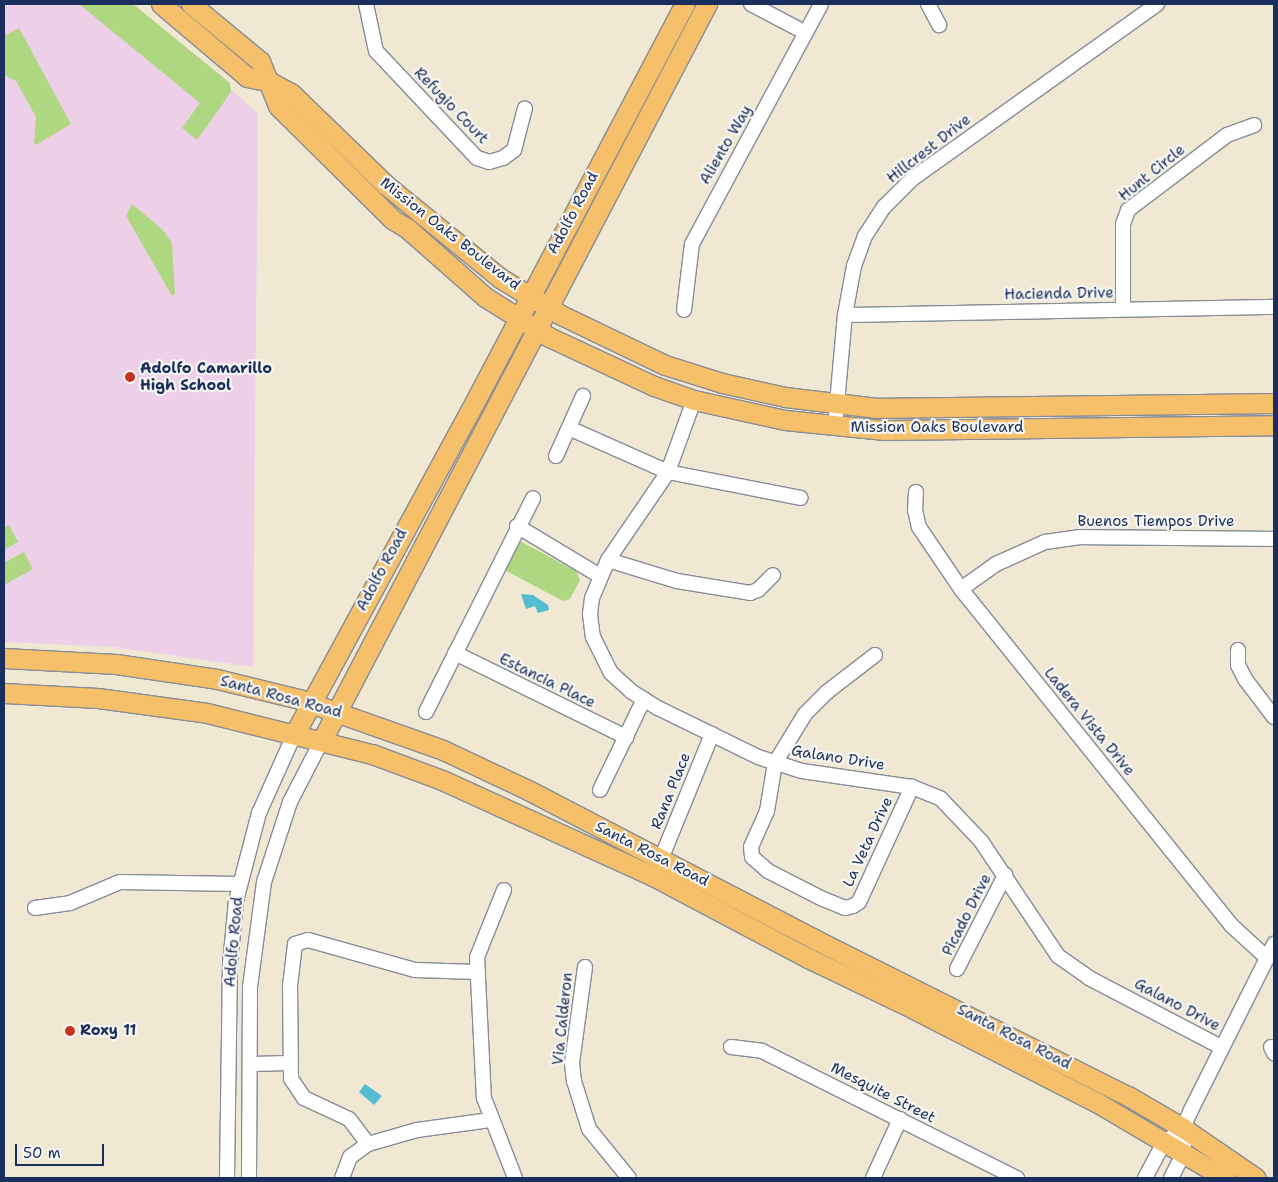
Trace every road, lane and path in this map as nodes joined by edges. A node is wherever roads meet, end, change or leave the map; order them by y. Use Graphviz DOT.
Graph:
graph roads {
  1 [pos="161,4"];
  2 [pos="176,4"];
  3 [pos="366,4"];
  4 [pos="684,4"];
  5 [pos="707,4"];
  6 [pos="751,4"];
  7 [pos="821,4"];
  8 [pos="928,4"];
  9 [pos="1157,4"];
  10 [pos="196,8"];
  11 [pos="939,25"];
  12 [pos="806,33"];
  13 [pos="270,82"];
  14 [pos="525,108"];
  15 [pos="1254,125"];
  16 [pos="529,296"];
  17 [pos="548,307"];
  18 [pos="1274,307"];
  19 [pos="1123,309"];
  20 [pos="684,310"];
  21 [pos="845,315"];
  22 [pos="517,318"];
  23 [pos="536,329"];
  24 [pos="583,396"];
  25 [pos="694,400"];
  26 [pos="1274,402"];
  27 [pos="838,405"];
  28 [pos="1274,425"];
  29 [pos="834,426"];
  30 [pos="571,429"];
  31 [pos="556,456"];
  32 [pos="668,472"];
  33 [pos="916,492"];
  34 [pos="533,498"];
  35 [pos="800,498"];
  36 [pos="517,526"];
  37 [pos="1274,539"];
  38 [pos="608,560"];
  39 [pos="773,575"];
  40 [pos="600,576"];
  41 [pos="961,589"];
  42 [pos="1238,650"];
  43 [pos="455,653"];
  44 [pos="876,655"];
  45 [pos="4,658"];
  46 [pos="4,693"];
  47 [pos="644,700"];
  48 [pos="312,703"];
  49 [pos="338,711"];
  50 [pos="426,712"];
  51 [pos="1274,716"];
  52 [pos="295,733"];
  53 [pos="712,734"];
  54 [pos="626,737"];
  55 [pos="322,740"];
  56 [pos="775,764"];
  57 [pos="912,787"];
  58 [pos="600,790"];
  59 [pos="661,859"];
  60 [pos="1005,874"];
  61 [pos="239,884"];
  62 [pos="504,890"];
  63 [pos="35,908"];
  64 [pos="1274,944"];
  65 [pos="1266,958"];
  66 [pos="585,967"];
  67 [pos="958,969"];
  68 [pos="478,972"];
  69 [pos="731,1047"];
  70 [pos="1221,1047"];
  71 [pos="290,1063"];
  72 [pos="250,1064"];
  73 [pos="900,1119"];
  74 [pos="490,1120"];
  75 [pos="1183,1128"];
  76 [pos="1164,1143"];
  77 [pos="368,1144"];
  78 [pos="1184,1153"];
  79 [pos="227,1178"];
  80 [pos="249,1178"];
  81 [pos="342,1178"];
  82 [pos="514,1178"];
  83 [pos="629,1178"];
  84 [pos="872,1178"];
  85 [pos="1017,1178"];
  86 [pos="1145,1178"];
  87 [pos="1171,1178"];
  88 [pos="1225,1178"];
  89 [pos="1256,1178"];
  1 -- 13 [label="main road, Mission Oaks Boulevard"];
  2 -- 10 [label="main road"];
  3 -- 14 [label="street, Refugio Court"];
  4 -- 16 [label="main road, Adolfo Road"];
  5 -- 17 [label="main road, Adolfo Road"];
  6 -- 12 [label="street"];
  7 -- 12 [label="street, Aliento Way"];
  8 -- 11 [label="street"];
  9 -- 21 [label="street, Hillcrest Drive"];
  10 -- 13 [label="main road, Mission Oaks Boulevard"];
  12 -- 20 [label="street, Aliento Way"];
  13 -- 16 [label="main road, Mission Oaks Boulevard"];
  13 -- 22 [label="main road, Mission Oaks Boulevard"];
  15 -- 19 [label="street, Hunt Circle"];
  16 -- 17 [label="main road, Mission Oaks Boulevard"];
  16 -- 22 [label="main road, Adolfo Road"];
  17 -- 23 [label="main road, Adolfo Road"];
  17 -- 27 [label="main road, Mission Oaks Boulevard"];
  18 -- 19 [label="street, Hacienda Drive"];
  19 -- 21 [label="street, Hacienda Drive"];
  21 -- 27 [label="street, Hillcrest Drive"];
  22 -- 23 [label="main road, Mission Oaks Boulevard"];
  22 -- 48 [label="main road, Adolfo Road"];
  23 -- 25 [label="main road, Mission Oaks Boulevard"];
  23 -- 49 [label="main road, Adolfo Road"];
  24 -- 30 [label="street"];
  25 -- 29 [label="main road, Mission Oaks Boulevard"];
  25 -- 32 [label="street, Galano Drive"];
  26 -- 27 [label="main road, Mission Oaks Boulevard"];
  27 -- 29 [label="street, Hillcrest Drive"];
  28 -- 29 [label="main road, Mission Oaks Boulevard"];
  30 -- 31 [label="street"];
  30 -- 32 [label="street"];
  32 -- 35 [label="street"];
  32 -- 38 [label="street, Galano Drive"];
  33 -- 41 [label="street, Ladera Vista Drive"];
  34 -- 36 [label="street"];
  36 -- 40 [label="street"];
  36 -- 43 [label="street"];
  37 -- 41 [label="street, Buenos Tiempos Drive"];
  38 -- 39 [label="street"];
  38 -- 40 [label="street, Galano Drive"];
  40 -- 47 [label="street, Galano Drive"];
  41 -- 65 [label="street, Ladera Vista Drive"];
  42 -- 51 [label="street"];
  43 -- 50 [label="street"];
  43 -- 54 [label="street, Estancia Place"];
  44 -- 56 [label="street"];
  45 -- 48 [label="main road, Santa Rosa Road"];
  46 -- 52 [label="main road, Santa Rosa Road"];
  47 -- 53 [label="street, Galano Drive"];
  47 -- 54 [label="street"];
  48 -- 49 [label="main road, Santa Rosa Road"];
  48 -- 52 [label="main road, Adolfo Road"];
  49 -- 55 [label="main road, Adolfo Road"];
  49 -- 59 [label="main road, Santa Rosa Road"];
  52 -- 55 [label="main road, Santa Rosa Road"];
  52 -- 61 [label="street, Adolfo Road"];
  53 -- 56 [label="street, Galano Drive"];
  53 -- 59 [label="street, Rana Place"];
  54 -- 58 [label="street"];
  55 -- 72 [label="street, Adolfo Road"];
  55 -- 76 [label="main road, Santa Rosa Road"];
  56 -- 57 [label="street, Galano Drive"];
  56 -- 57 [label="street, La Veta Drive"];
  57 -- 60 [label="street, Galano Drive"];
  59 -- 75 [label="main road, Santa Rosa Road"];
  60 -- 67 [label="street, Picado Drive"];
  60 -- 70 [label="street, Galano Drive"];
  61 -- 63 [label="street"];
  61 -- 79 [label="street, Adolfo Road"];
  62 -- 68 [label="street"];
  64 -- 65 [label="street"];
  65 -- 70 [label="street"];
  66 -- 83 [label="street, Via Calderon"];
  68 -- 71 [label="street"];
  68 -- 74 [label="street"];
  69 -- 73 [label="street, Mesquite Street"];
  70 -- 75 [label="street"];
  71 -- 72 [label="street"];
  71 -- 77 [label="street"];
  72 -- 80 [label="street, Adolfo Road"];
  73 -- 84 [label="street"];
  73 -- 85 [label="street, Mesquite Street"];
  74 -- 77 [label="street"];
  74 -- 82 [label="street"];
  75 -- 76 [label="street"];
  75 -- 78 [label="street"];
  75 -- 89 [label="main road, Santa Rosa Road"];
  76 -- 78 [label="main road, Santa Rosa Road"];
  76 -- 86 [label="street"];
  77 -- 81 [label="street"];
  78 -- 87 [label="street"];
  78 -- 88 [label="main road, Santa Rosa Road"];
}
